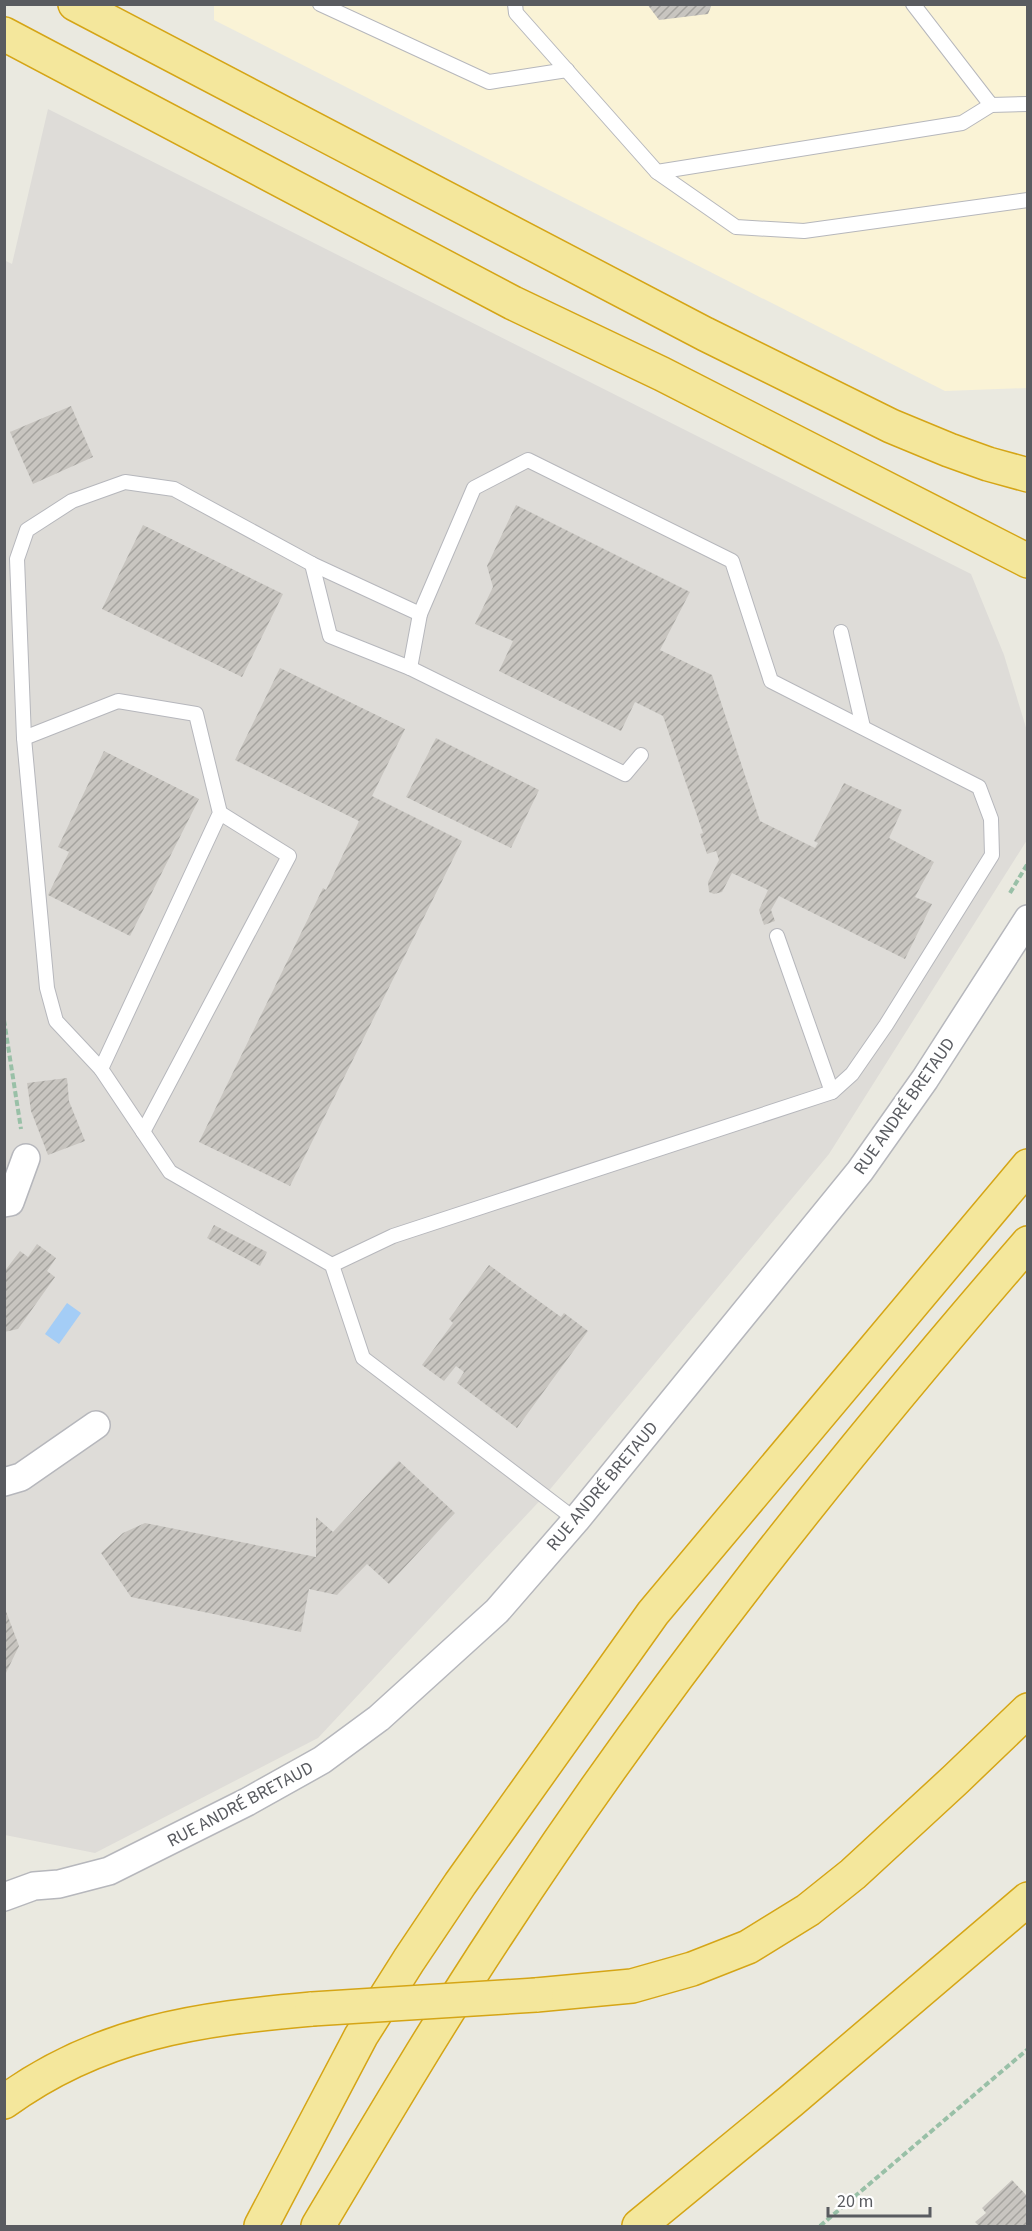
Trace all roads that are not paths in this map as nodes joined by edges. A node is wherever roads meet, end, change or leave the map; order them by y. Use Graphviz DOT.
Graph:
graph roads {
  1 [pos="75,4"];
  2 [pos="320,4"];
  3 [pos="515,4"];
  4 [pos="913,4"];
  5 [pos="340,9"];
  6 [pos="4,34"];
  7 [pos="567,70"];
  8 [pos="1028,104"];
  9 [pos="991,105"];
  10 [pos="657,172"];
  11 [pos="1028,200"];
  12 [pos="1028,475"];
  13 [pos="1028,561"];
  14 [pos="312,564"];
  15 [pos="420,614"];
  16 [pos="841,632"];
  17 [pos="410,668"];
  18 [pos="863,726"];
  19 [pos="24,738"];
  20 [pos="641,755"];
  21 [pos="220,813"];
  22 [pos="1028,919"];
  23 [pos="777,936"];
  24 [pos="101,1069"];
  25 [pos="832,1092"];
  26 [pos="143,1132"];
  27 [pos="26,1158"];
  28 [pos="1028,1166"];
  29 [pos="4,1203"];
  30 [pos="1028,1243"];
  31 [pos="332,1265"];
  32 [pos="96,1425"];
  33 [pos="4,1482"];
  34 [pos="576,1520"];
  35 [pos="1028,1710"];
  36 [pos="4,1878"];
  37 [pos="34,1886"];
  38 [pos="4,1897"];
  39 [pos="1028,1899"];
  40 [pos="4,2102"];
  41 [pos="261,2226"];
  42 [pos="318,2226"];
  43 [pos="639,2226"];
  1 -- 12 [label="highway"];
  2 -- 5 [label="lane"];
  3 -- 7 [label="lane"];
  4 -- 9 [label="lane"];
  5 -- 7 [label="lane"];
  6 -- 13 [label="highway"];
  7 -- 10 [label="lane"];
  8 -- 9 [label="lane"];
  9 -- 10 [label="lane"];
  10 -- 11 [label="lane"];
  14 -- 15 [label="lane"];
  14 -- 17 [label="lane"];
  14 -- 19 [label="lane"];
  15 -- 17 [label="lane"];
  15 -- 18 [label="lane"];
  16 -- 18 [label="lane"];
  17 -- 20 [label="lane"];
  18 -- 25 [label="lane"];
  19 -- 21 [label="lane"];
  19 -- 24 [label="lane"];
  21 -- 24 [label="lane"];
  21 -- 26 [label="lane"];
  22 -- 34 [label="street, RUE ANDRÉ BRETAUD"];
  23 -- 25 [label="lane"];
  24 -- 26 [label="lane"];
  25 -- 31 [label="lane"];
  26 -- 31 [label="lane"];
  27 -- 29 [label="street"];
  28 -- 41 [label="highway"];
  30 -- 42 [label="highway"];
  31 -- 34 [label="lane"];
  32 -- 33 [label="street"];
  34 -- 37 [label="street, RUE ANDRÉ BRETAUD"];
  35 -- 40 [label="highway, bridge"];
  36 -- 37 [label="street, RUE ANDRÉ BRETAUD"];
  37 -- 38 [label="street, RUE ANDRÉ BRETAUD"];
  39 -- 43 [label="highway"];
}
